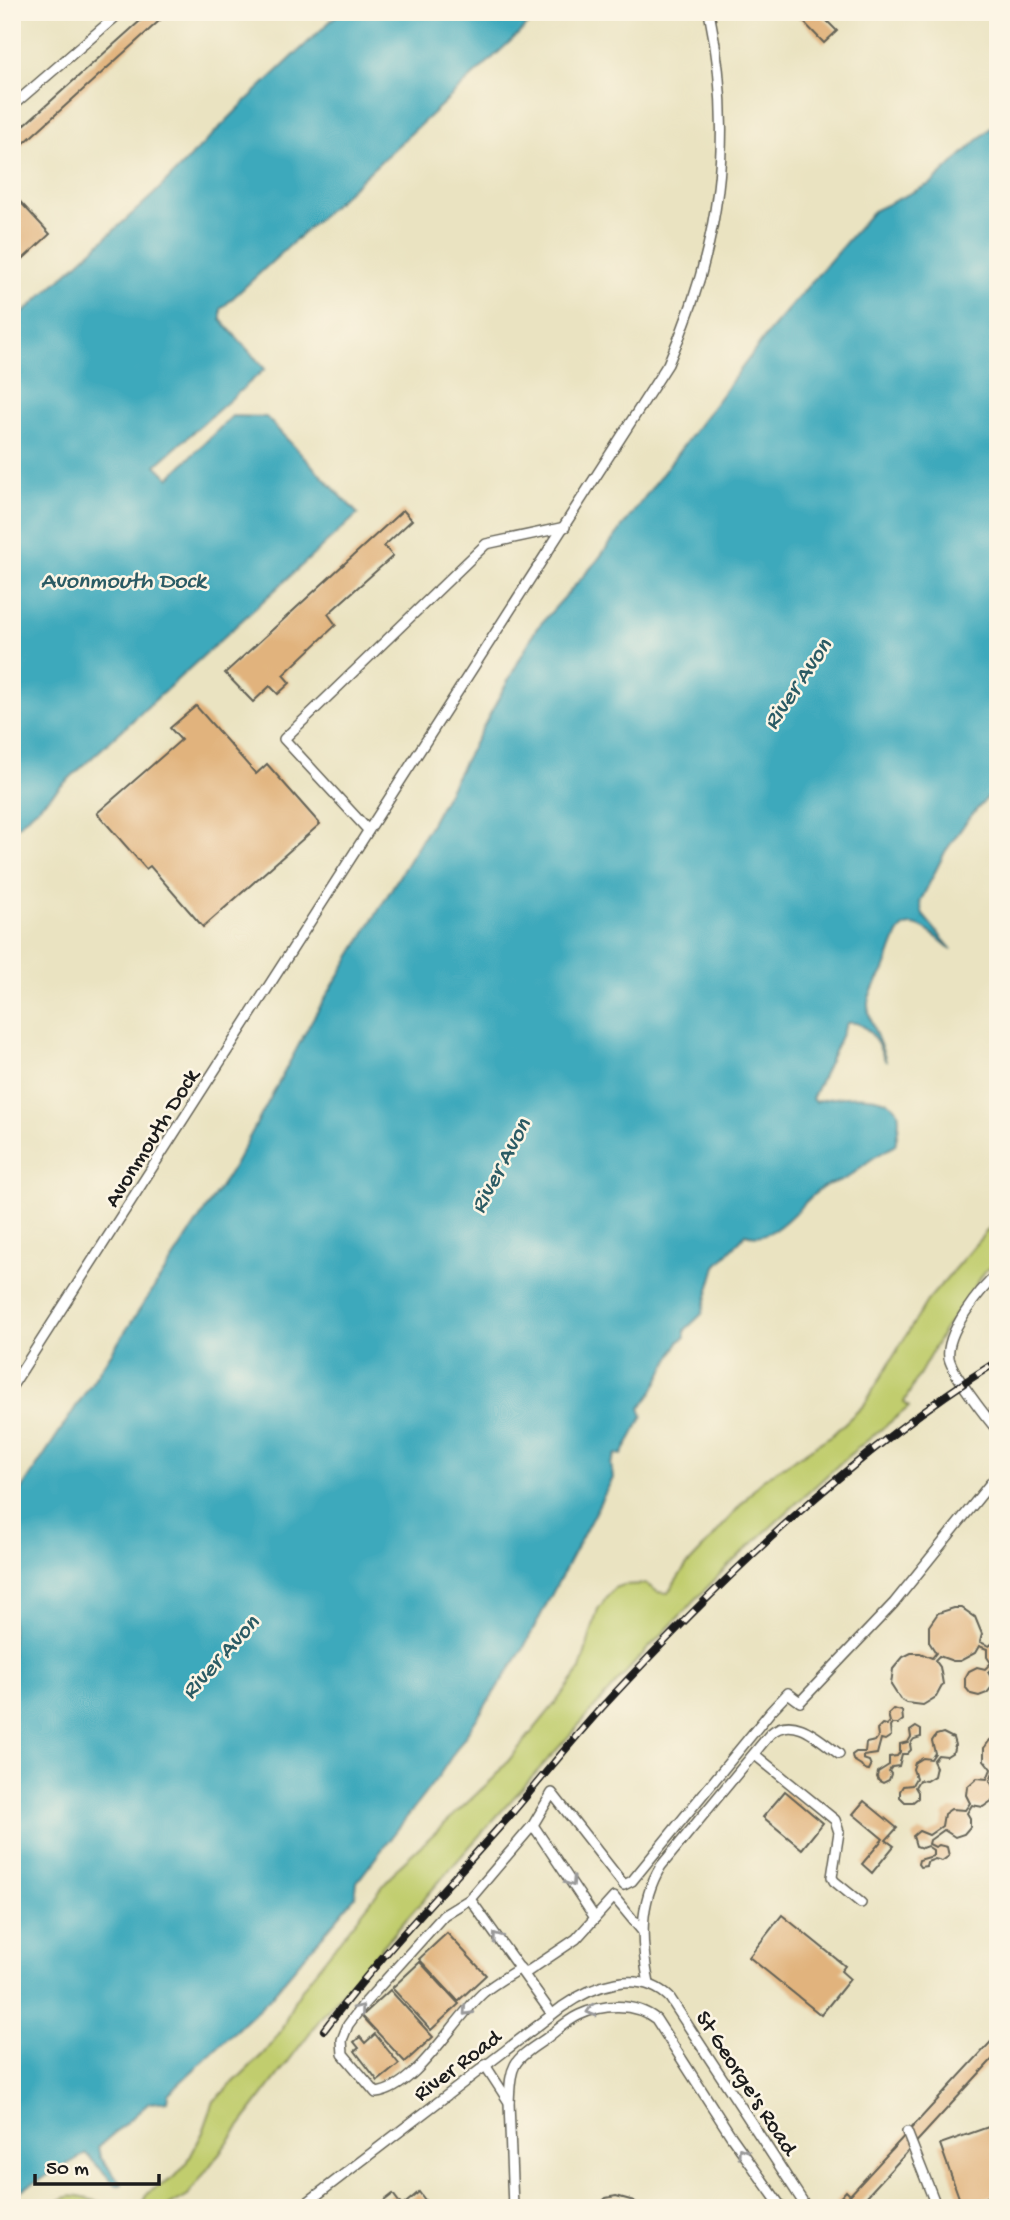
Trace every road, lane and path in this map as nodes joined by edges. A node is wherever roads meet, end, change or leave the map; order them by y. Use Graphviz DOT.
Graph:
graph roads {
  1 [pos="121,12"];
  2 [pos="709,12"];
  3 [pos="12,106"];
  4 [pos="565,527"];
  5 [pos="369,830"];
  6 [pos="998,1274"];
  7 [pos="12,1386"];
  8 [pos="998,1431"];
  9 [pos="998,1474"];
  10 [pos="754,1754"];
  11 [pos="839,1754"];
  12 [pos="533,1825"];
  13 [pos="470,1899"];
  14 [pos="861,1903"];
  15 [pos="595,1919"];
  16 [pos="643,1932"];
  17 [pos="522,1971"];
  18 [pos="649,1984"];
  19 [pos="552,2014"];
  20 [pos="485,2065"];
  21 [pos="509,2102"];
  22 [pos="907,2132"];
  23 [pos="300,2208"];
  24 [pos="513,2208"];
  25 [pos="782,2208"];
  26 [pos="807,2208"];
  27 [pos="937,2208"];
  1 -- 3 [label="lane"];
  2 -- 4 [label="lane, Avonmouth Dock"];
  4 -- 5 [label="lane, Avonmouth Dock"];
  4 -- 5 [label="lane"];
  5 -- 7 [label="lane, Avonmouth Dock"];
  6 -- 8 [label="lane"];
  9 -- 12 [label="lane"];
  10 -- 11 [label="lane"];
  10 -- 14 [label="lane"];
  10 -- 16 [label="lane"];
  12 -- 13 [label="lane"];
  12 -- 15 [label="lane, one-way"];
  17 -- 13 [label="lane, one-way"];
  17 -- 13 [label="lane, one-way"];
  15 -- 16 [label="lane"];
  15 -- 17 [label="lane"];
  16 -- 18 [label="lane"];
  17 -- 19 [label="lane"];
  18 -- 19 [label="lane, River Road"];
  18 -- 26 [label="lane, St George's Road"];
  19 -- 20 [label="lane, River Road"];
  20 -- 21 [label="lane"];
  20 -- 23 [label="lane, River Road"];
  21 -- 24 [label="lane"];
  25 -- 21 [label="lane, one-way"];
  22 -- 27 [label="lane"];
}
